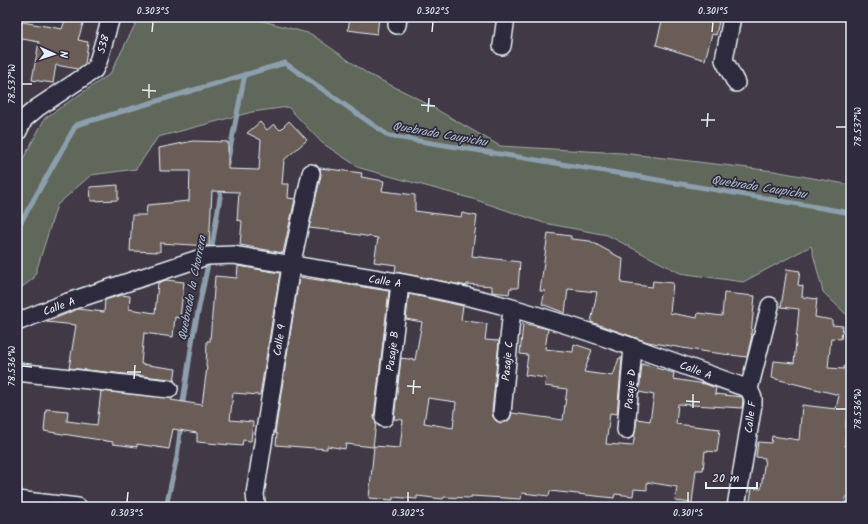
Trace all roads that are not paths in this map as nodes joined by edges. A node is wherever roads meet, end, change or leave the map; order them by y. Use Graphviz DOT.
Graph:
graph roads {
  1 [pos="111,17"];
  2 [pos="506,17"];
  3 [pos="732,17"];
  4 [pos="502,46"];
  5 [pos="736,83"];
  6 [pos="17,133"];
  7 [pos="311,173"];
  8 [pos="291,266"];
  9 [pos="400,284"];
  10 [pos="770,306"];
  11 [pos="512,308"];
  12 [pos="17,322"];
  13 [pos="633,347"];
  14 [pos="17,372"];
  15 [pos="169,389"];
  16 [pos="750,389"];
  17 [pos="502,413"];
  18 [pos="384,418"];
  19 [pos="626,430"];
  20 [pos="17,500"];
  21 [pos="78,507"];
  22 [pos="258,507"];
  23 [pos="736,507"];
  1 -- 6 [label="street, S38"];
  2 -- 4 [label="street"];
  3 -- 5 [label="street"];
  7 -- 8 [label="street, Calle 9"];
  8 -- 9 [label="street, Calle A"];
  8 -- 12 [label="street, Calle A"];
  8 -- 22 [label="street, Calle 9"];
  9 -- 11 [label="street, Calle A"];
  9 -- 18 [label="street, Pasaje B"];
  10 -- 16 [label="street, Calle F"];
  11 -- 13 [label="street, Calle A"];
  11 -- 17 [label="street, Pasaje C"];
  13 -- 16 [label="street, Calle A"];
  13 -- 19 [label="street, Pasaje D"];
  14 -- 15 [label="street"];
  16 -- 23 [label="street, Calle F"];
  20 -- 21 [label="street"];
}
